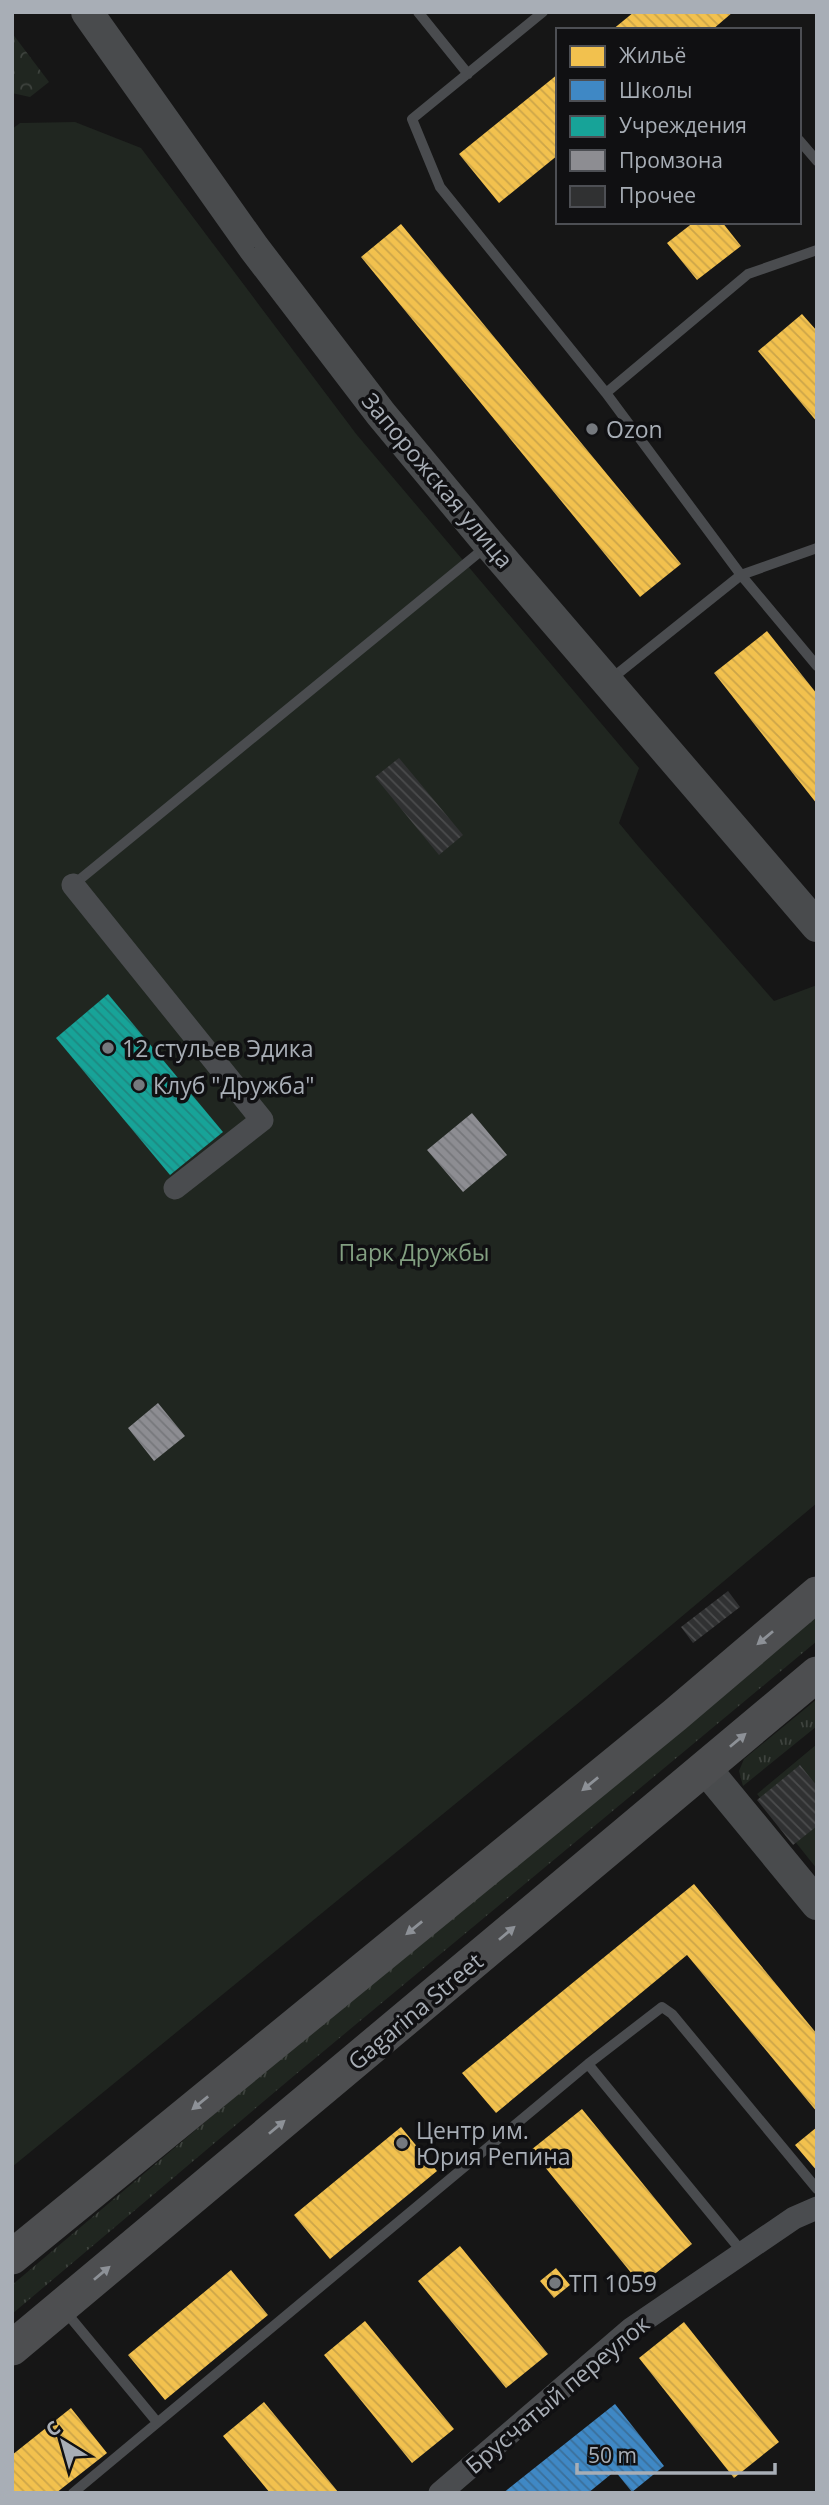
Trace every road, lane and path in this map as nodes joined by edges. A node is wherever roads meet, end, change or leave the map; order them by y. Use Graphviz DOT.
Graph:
graph roads {
  1 [pos="418,12"];
  2 [pos="543,12"];
  3 [pos="95,16"];
  4 [pos="468,74"];
  5 [pos="801,142"];
  6 [pos="817,161"];
  7 [pos="817,250"];
  8 [pos="606,393"];
  9 [pos="489,544"];
  10 [pos="817,548"];
  11 [pos="741,575"];
  12 [pos="817,666"];
  13 [pos="608,681"];
  14 [pos="73,884"];
  15 [pos="817,926"];
  16 [pos="175,1188"];
  17 [pos="817,1594"];
  18 [pos="817,1674"];
  19 [pos="705,1768"];
  20 [pos="817,1904"];
  21 [pos="588,2064"];
  22 [pos="817,2189"];
  23 [pos="817,2208"];
  24 [pos="743,2253"];
  25 [pos="12,2257"];
  26 [pos="62,2307"];
  27 [pos="12,2348"];
  28 [pos="157,2422"];
  29 [pos="73,2493"];
  30 [pos="440,2493"];
  1 -- 4 [label="lane"];
  2 -- 4 [label="lane"];
  3 -- 9 [label="street, Запорожская улица"];
  4 -- 8 [label="lane"];
  5 -- 6 [label="lane"];
  7 -- 8 [label="lane"];
  8 -- 11 [label="lane"];
  9 -- 13 [label="street, Запорожская улица"];
  9 -- 14 [label="lane"];
  10 -- 11 [label="lane"];
  11 -- 12 [label="lane"];
  11 -- 13 [label="lane"];
  13 -- 15 [label="street, Запорожская улица"];
  14 -- 16 [label="street"];
  17 -- 25 [label="main road, one-way"];
  19 -- 18 [label="main road, Gagarina Street, one-way"];
  19 -- 20 [label="street"];
  26 -- 19 [label="main road, Gagarina Street, one-way"];
  21 -- 22 [label="lane"];
  21 -- 24 [label="lane"];
  21 -- 28 [label="lane"];
  23 -- 24 [label="street, Брусчатый переулок"];
  24 -- 30 [label="street, Брусчатый переулок"];
  26 -- 27 [label="main road, Gagarina Street"];
  26 -- 28 [label="lane"];
  28 -- 29 [label="lane"];
}
